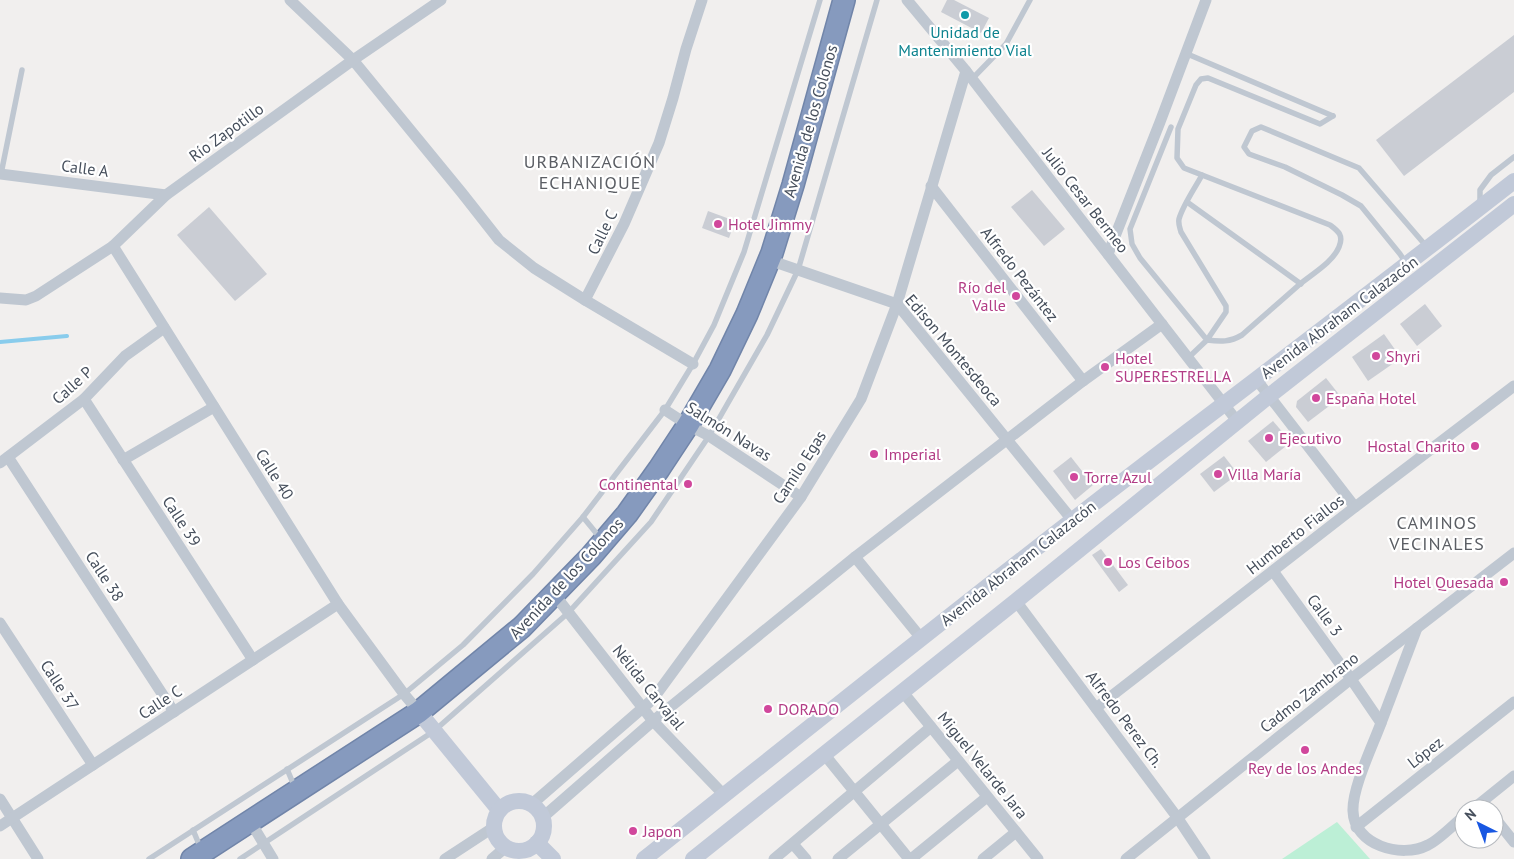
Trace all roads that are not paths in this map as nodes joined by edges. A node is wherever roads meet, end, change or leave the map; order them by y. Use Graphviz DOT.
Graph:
graph roads {
  1 [pos="290,0"];
  2 [pos="441,0"];
  3 [pos="702,0"];
  4 [pos="820,0"];
  5 [pos="844,0"];
  6 [pos="877,0"];
  7 [pos="907,0"];
  8 [pos="1030,0"];
  9 [pos="1206,0"];
  10 [pos="1185,53"];
  11 [pos="353,60"];
  12 [pos="22,70"];
  13 [pos="969,75"];
  14 [pos="1166,124"];
  15 [pos="1178,129"];
  16 [pos="1514,157"];
  17 [pos="1,174"];
  18 [pos="1202,175"];
  19 [pos="1514,181"];
  20 [pos="932,186"];
  21 [pos="166,195"];
  22 [pos="1187,202"];
  23 [pos="1514,204"];
  24 [pos="1480,208"];
  25 [pos="113,246"];
  26 [pos="1428,248"];
  27 [pos="1108,254"];
  28 [pos="769,260"];
  29 [pos="1407,265"];
  30 [pos="798,270"];
  31 [pos="1301,284"];
  32 [pos="0,298"];
  33 [pos="586,300"];
  34 [pos="898,304"];
  35 [pos="1162,324"];
  36 [pos="164,328"];
  37 [pos="1207,340"];
  38 [pos="1188,358"];
  39 [pos="694,364"];
  40 [pos="1256,379"];
  41 [pos="1083,381"];
  42 [pos="1514,386"];
  43 [pos="1269,396"];
  44 [pos="84,399"];
  45 [pos="1223,404"];
  46 [pos="214,408"];
  47 [pos="665,410"];
  48 [pos="1237,421"];
  49 [pos="688,425"];
  50 [pos="709,436"];
  51 [pos="1007,439"];
  52 [pos="4,460"];
  53 [pos="123,460"];
  54 [pos="801,497"];
  55 [pos="1355,507"];
  56 [pos="583,517"];
  57 [pos="1073,521"];
  58 [pos="603,542"];
  59 [pos="1514,553"];
  60 [pos="856,557"];
  61 [pos="1273,571"];
  62 [pos="554,594"];
  63 [pos="1016,600"];
  64 [pos="338,604"];
  65 [pos="568,613"];
  66 [pos="0,623"];
  67 [pos="1418,626"];
  68 [pos="921,638"];
  69 [pos="254,660"];
  70 [pos="1351,679"];
  71 [pos="902,691"];
  72 [pos="404,694"];
  73 [pos="1514,702"];
  74 [pos="643,708"];
  75 [pos="1096,708"];
  76 [pos="174,712"];
  77 [pos="419,712"];
  78 [pos="653,721"];
  79 [pos="1381,723"];
  80 [pos="931,727"];
  81 [pos="434,731"];
  82 [pos="824,754"];
  83 [pos="958,761"];
  84 [pos="93,765"];
  85 [pos="286,769"];
  86 [pos="1514,776"];
  87 [pos="854,791"];
  88 [pos="297,792"];
  89 [pos="724,796"];
  90 [pos="988,796"];
  91 [pos="0,799"];
  92 [pos="1489,799"];
  93 [pos="532,804"];
  94 [pos="499,810"];
  95 [pos="1177,817"];
  96 [pos="12,818"];
  97 [pos="542,818"];
  98 [pos="250,822"];
  99 [pos="881,824"];
  100 [pos="1454,824"];
  101 [pos="0,826"];
  102 [pos="494,827"];
  103 [pos="1356,827"];
  104 [pos="193,830"];
  105 [pos="1504,830"];
  106 [pos="1016,832"];
  107 [pos="1514,842"];
  108 [pos="536,843"];
  109 [pos="264,844"];
  110 [pos="793,844"];
  111 [pos="506,847"];
  112 [pos="197,856"];
  113 [pos="38,859"];
  114 [pos="149,859"];
  115 [pos="240,859"];
  116 [pos="273,859"];
  117 [pos="445,859"];
  118 [pos="492,859"];
  119 [pos="554,859"];
  120 [pos="644,859"];
  121 [pos="694,859"];
  122 [pos="774,859"];
  123 [pos="806,859"];
  124 [pos="838,859"];
  125 [pos="910,859"];
  126 [pos="983,859"];
  127 [pos="1038,859"];
  128 [pos="1126,859"];
  129 [pos="1205,859"];
  1 -- 11 [label="street"];
  2 -- 11 [label="street, Río Zapotillo"];
  3 -- 33 [label="street, Calle C"];
  4 -- 39 [label="lane"];
  5 -- 28 [label="highway, Avenida de los Colonos"];
  6 -- 30 [label="lane"];
  7 -- 13 [label="street, Julio Cesar Bermeo"];
  8 -- 13 [label="lane"];
  9 -- 10 [label="street"];
  10 -- 14 [label="street"];
  10 -- 15 [label="lane"];
  11 -- 21 [label="street, Río Zapotillo"];
  11 -- 33 [label="street"];
  12 -- 17 [label="lane"];
  13 -- 20 [label="street, Camilo Egas"];
  13 -- 27 [label="street, Julio Cesar Bermeo"];
  14 -- 15 [label="lane"];
  14 -- 27 [label="street"];
  14 -- 37 [label="lane"];
  15 -- 18 [label="lane"];
  16 -- 24 [label="lane"];
  17 -- 21 [label="street, Calle A"];
  18 -- 22 [label="lane"];
  18 -- 31 [label="lane"];
  19 -- 24 [label="main road, Avenida Abraham Calazacón"];
  20 -- 34 [label="street, Camilo Egas"];
  20 -- 41 [label="street, Alfredo Pezántez"];
  21 -- 25 [label="street, Río Zapotillo"];
  22 -- 31 [label="lane"];
  22 -- 37 [label="lane"];
  23 -- 43 [label="main road, Avenida Abraham Calazacón"];
  24 -- 26 [label="main road, Avenida Abraham Calazacón"];
  25 -- 32 [label="street, Río Zapotillo"];
  25 -- 36 [label="street, Calle 40"];
  26 -- 29 [label="main road, Avenida Abraham Calazacón"];
  26 -- 29 [label="lane"];
  27 -- 35 [label="street, Julio Cesar Bermeo"];
  28 -- 30 [label="street, Edison Montesdeoca"];
  28 -- 49 [label="highway, Avenida de los Colonos"];
  29 -- 40 [label="main road, Avenida Abraham Calazacón"];
  30 -- 34 [label="street, Edison Montesdeoca"];
  30 -- 50 [label="lane"];
  31 -- 37 [label="lane"];
  33 -- 39 [label="street"];
  34 -- 51 [label="street, Edison Montesdeoca"];
  34 -- 54 [label="street, Camilo Egas"];
  35 -- 38 [label="street, Julio Cesar Bermeo"];
  35 -- 41 [label="street"];
  36 -- 44 [label="street, Calle P"];
  36 -- 46 [label="street, Calle 40"];
  37 -- 38 [label="lane"];
  38 -- 45 [label="street, Julio Cesar Bermeo"];
  39 -- 47 [label="lane"];
  40 -- 43 [label="street"];
  40 -- 45 [label="main road, Avenida Abraham Calazacón"];
  41 -- 51 [label="street"];
  42 -- 55 [label="street, Humberto Fiallos"];
  43 -- 48 [label="main road, Avenida Abraham Calazacón"];
  43 -- 55 [label="street"];
  44 -- 52 [label="street, Calle P"];
  44 -- 53 [label="street, Calle 39"];
  45 -- 48 [label="street, Julio Cesar Bermeo"];
  45 -- 57 [label="main road, Avenida Abraham Calazacón"];
  46 -- 53 [label="street"];
  46 -- 64 [label="street, Calle 40"];
  47 -- 49 [label="street, Salmón Navas"];
  47 -- 56 [label="lane"];
  48 -- 63 [label="main road, Avenida Abraham Calazacón"];
  49 -- 50 [label="street, Salmón Navas"];
  49 -- 58 [label="highway, Avenida de los Colonos"];
  50 -- 54 [label="street, Salmón Navas"];
  50 -- 65 [label="lane"];
  51 -- 57 [label="street, Edison Montesdeoca"];
  51 -- 60 [label="street"];
  52 -- 76 [label="street, Calle 38"];
  53 -- 69 [label="street, Calle 39"];
  54 -- 74 [label="street, Camilo Egas"];
  55 -- 61 [label="street, Humberto Fiallos"];
  56 -- 58 [label="lane"];
  56 -- 72 [label="lane"];
  57 -- 68 [label="main road, Avenida Abraham Calazacón"];
  58 -- 62 [label="highway, Avenida de los Colonos"];
  59 -- 67 [label="street, Cadmo Zambrano"];
  60 -- 68 [label="street"];
  60 -- 78 [label="street"];
  61 -- 70 [label="street, Calle 3"];
  61 -- 75 [label="street, Humberto Fiallos"];
  62 -- 65 [label="street, Nélida Carvajal"];
  62 -- 77 [label="highway, Avenida de los Colonos"];
  63 -- 71 [label="main road, Avenida Abraham Calazacón"];
  63 -- 75 [label="street, Alfredo Perez Ch."];
  64 -- 69 [label="street, Calle C"];
  64 -- 72 [label="street, Calle 40"];
  65 -- 74 [label="street, Nélida Carvajal"];
  65 -- 81 [label="lane"];
  66 -- 84 [label="street, Calle 37"];
  67 -- 70 [label="street, Cadmo Zambrano"];
  67 -- 79 [label="street"];
  68 -- 89 [label="main road, Avenida Abraham Calazacón"];
  69 -- 76 [label="street, Calle C"];
  70 -- 79 [label="street, Calle 3"];
  70 -- 95 [label="street, Cadmo Zambrano"];
  71 -- 80 [label="street, Miguel Velarde Jara"];
  71 -- 82 [label="main road, Avenida Abraham Calazacón"];
  72 -- 77 [label="street, Calle 40"];
  72 -- 85 [label="lane"];
  73 -- 103 [label="street, López"];
  74 -- 78 [label="street, Nélida Carvajal"];
  74 -- 93 [label="street, Camilo Egas"];
  75 -- 95 [label="street, Alfredo Perez Ch."];
  76 -- 84 [label="street, Calle C"];
  77 -- 81 [label="main road"];
  77 -- 88 [label="highway, Avenida de los Colonos"];
  78 -- 89 [label="street, Nélida Carvajal"];
  78 -- 97 [label="street"];
  79 -- 103 [label="street"];
  80 -- 83 [label="street, Miguel Velarde Jara"];
  80 -- 87 [label="street"];
  81 -- 94 [label="main road"];
  81 -- 109 [label="lane"];
  82 -- 87 [label="street"];
  82 -- 121 [label="main road, Avenida Abraham Calazacón"];
  83 -- 90 [label="street, Miguel Velarde Jara"];
  83 -- 99 [label="street"];
  84 -- 96 [label="street, Calle C"];
  85 -- 88 [label="lane"];
  85 -- 104 [label="lane"];
  86 -- 92 [label="street"];
  87 -- 99 [label="street"];
  87 -- 110 [label="street"];
  88 -- 98 [label="highway, Avenida de los Colonos"];
  89 -- 120 [label="main road, Avenida Abraham Calazacón"];
  90 -- 106 [label="street, Miguel Velarde Jara"];
  90 -- 125 [label="street"];
  91 -- 96 [label="street"];
  93 -- 94 [label="main road"];
  93 -- 97 [label="main road"];
  94 -- 102 [label="main road"];
  95 -- 128 [label="street, Cadmo Zambrano"];
  95 -- 129 [label="street, Alfredo Perez Ch."];
  96 -- 101 [label="street, Calle C"];
  96 -- 113 [label="street"];
  97 -- 108 [label="main road"];
  98 -- 109 [label="street"];
  98 -- 112 [label="highway, Avenida de los Colonos"];
  99 -- 124 [label="street"];
  99 -- 125 [label="street"];
  100 -- 103 [label="street"];
  102 -- 111 [label="main road"];
  102 -- 117 [label="street"];
  104 -- 112 [label="lane"];
  104 -- 114 [label="lane"];
  105 -- 107 [label="street"];
  106 -- 126 [label="street"];
  106 -- 127 [label="street, Miguel Velarde Jara"];
  108 -- 111 [label="main road"];
  108 -- 119 [label="main road"];
  109 -- 115 [label="lane"];
  109 -- 116 [label="street"];
  110 -- 122 [label="street"];
  110 -- 123 [label="street"];
  111 -- 118 [label="street"];
}
